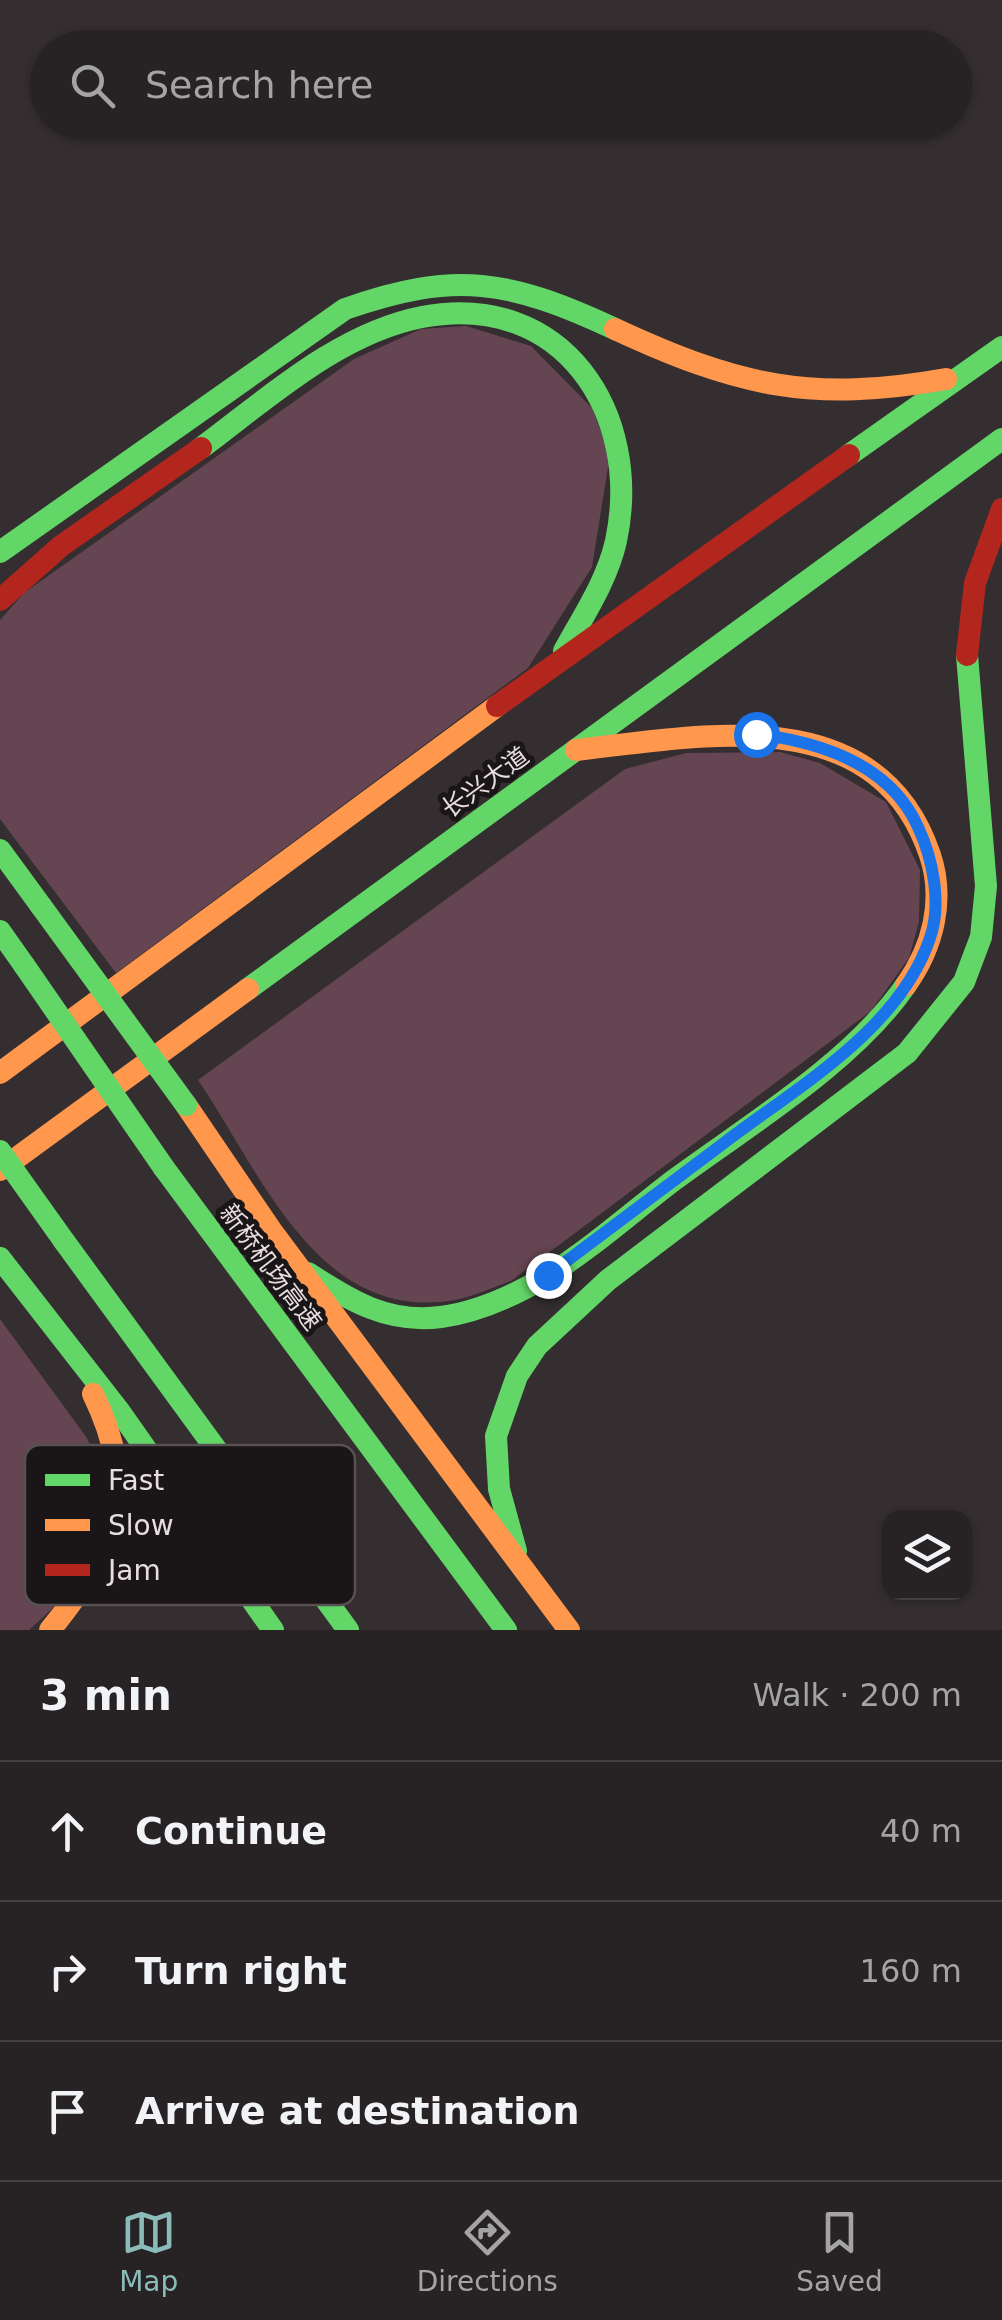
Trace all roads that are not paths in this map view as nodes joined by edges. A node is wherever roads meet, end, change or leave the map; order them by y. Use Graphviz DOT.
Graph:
graph roads {
  1 [pos="1002,347"];
  2 [pos="960,377"];
  3 [pos="1002,439"];
  4 [pos="1002,509"];
  5 [pos="0,552"];
  6 [pos="0,600"];
  7 [pos="560,658"];
  8 [pos="576,750"];
  9 [pos="0,850"];
  10 [pos="0,931"];
  11 [pos="0,1074"];
  12 [pos="0,1151"];
  13 [pos="0,1170"];
  14 [pos="0,1258"];
  15 [pos="300,1268"];
  16 [pos="58,1335"];
  17 [pos="113,1445"];
  18 [pos="143,1445"];
  19 [pos="213,1445"];
  20 [pos="517,1555"];
  21 [pos="72,1605"];
  22 [pos="255,1605"];
  23 [pos="330,1605"];
  24 [pos="50,1630"];
  25 [pos="273,1630"];
  26 [pos="348,1630"];
  27 [pos="506,1630"];
  28 [pos="569,1630"];
  1 -- 2 [label="main road"];
  2 -- 5 [label="main road"];
  2 -- 7 [label="main road"];
  3 -- 8 [label="main road, 长兴大道"];
  4 -- 20 [label="main road"];
  6 -- 7 [label="main road"];
  7 -- 11 [label="main road"];
  8 -- 13 [label="main road, 长兴大道"];
  8 -- 15 [label="main road"];
  9 -- 15 [label="main road, bridge"];
  10 -- 27 [label="main road, 新桥机场高速, bridge"];
  12 -- 19 [label="main road, bridge"];
  14 -- 16 [label="main road"];
  15 -- 20 [label="main road"];
  16 -- 17 [label="main road"];
  16 -- 18 [label="main road"];
  20 -- 28 [label="main road"];
  21 -- 24 [label="main road"];
  22 -- 25 [label="main road"];
  23 -- 26 [label="main road, bridge"];
}
